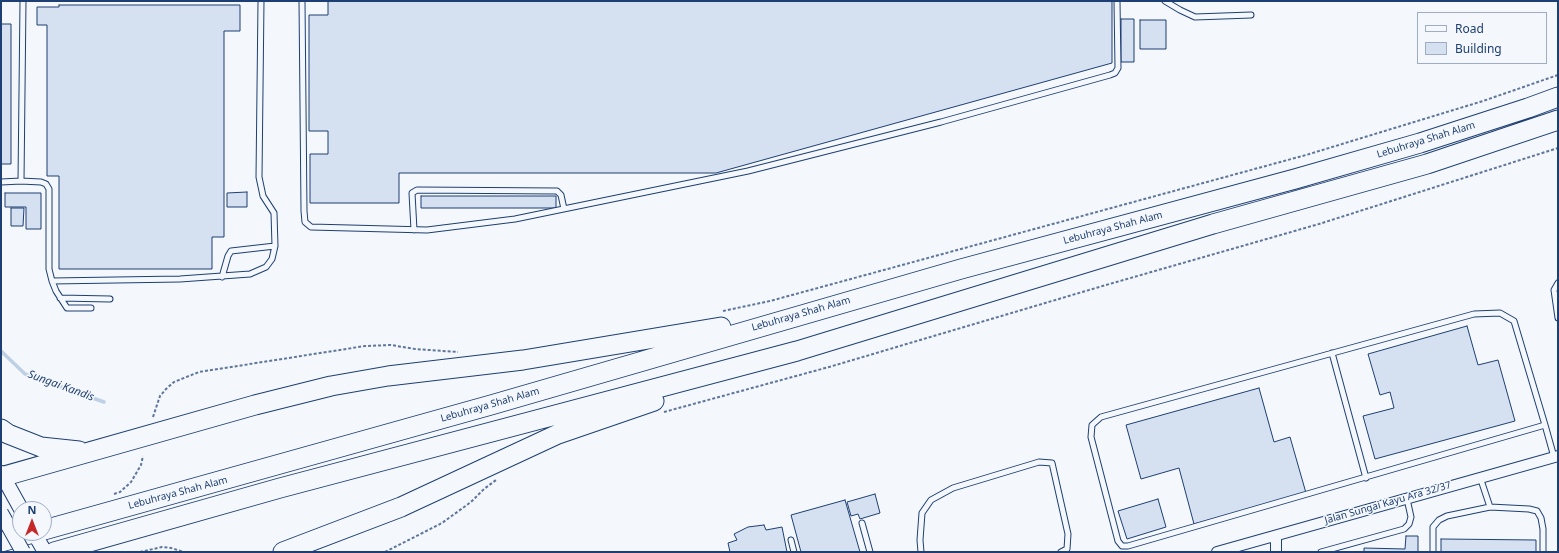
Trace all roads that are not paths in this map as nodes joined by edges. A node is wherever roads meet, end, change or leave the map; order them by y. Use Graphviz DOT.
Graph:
graph roads {
  1 [pos="23,1"];
  2 [pos="261,1"];
  3 [pos="302,1"];
  4 [pos="1117,1"];
  5 [pos="1165,1"];
  6 [pos="1251,15"];
  7 [pos="1558,97"];
  8 [pos="1558,120"];
  9 [pos="21,181"];
  10 [pos="1,182"];
  11 [pos="564,209"];
  12 [pos="414,230"];
  13 [pos="275,246"];
  14 [pos="222,277"];
  15 [pos="52,281"];
  16 [pos="1558,283"];
  17 [pos="60,298"];
  18 [pos="110,299"];
  19 [pos="91,308"];
  20 [pos="820,309"];
  21 [pos="1558,318"];
  22 [pos="797,351"];
  23 [pos="1332,353"];
  24 [pos="1545,426"];
  25 [pos="1,429"];
  26 [pos="89,452"];
  27 [pos="1556,456"];
  28 [pos="2,476"];
  29 [pos="1480,477"];
  30 [pos="1366,478"];
  31 [pos="1406,498"];
  32 [pos="16,501"];
  33 [pos="1490,507"];
  34 [pos="1,513"];
  35 [pos="862,523"];
  36 [pos="52,528"];
  37 [pos="1276,536"];
  38 [pos="12,539"];
  39 [pos="791,540"];
  40 [pos="39,541"];
  41 [pos="1,542"];
  42 [pos="23,552"];
  43 [pos="45,552"];
  44 [pos="54,552"];
  45 [pos="283,552"];
  46 [pos="794,552"];
  47 [pos="870,552"];
  48 [pos="921,552"];
  49 [pos="1061,552"];
  50 [pos="1217,552"];
  51 [pos="1276,552"];
  52 [pos="1322,552"];
  53 [pos="1433,552"];
  54 [pos="1543,552"];
  1 -- 9 [label="lane"];
  2 -- 13 [label="lane"];
  3 -- 12 [label="lane"];
  4 -- 11 [label="lane"];
  5 -- 6 [label="lane"];
  7 -- 20 [label="highway, Lebuhraya Shah Alam"];
  8 -- 22 [label="highway"];
  9 -- 10 [label="lane"];
  9 -- 15 [label="lane"];
  11 -- 12 [label="lane"];
  11 -- 12 [label="lane"];
  13 -- 14 [label="lane"];
  13 -- 14 [label="lane"];
  14 -- 15 [label="lane"];
  15 -- 17 [label="lane"];
  16 -- 21 [label="lane"];
  17 -- 18 [label="lane"];
  17 -- 19 [label="lane"];
  20 -- 26 [label="highway"];
  20 -- 36 [label="highway, Lebuhraya Shah Alam"];
  22 -- 44 [label="highway"];
  22 -- 45 [label="highway"];
  23 -- 24 [label="lane"];
  23 -- 30 [label="lane"];
  23 -- 30 [label="lane"];
  24 -- 27 [label="lane"];
  24 -- 30 [label="lane"];
  25 -- 26 [label="highway"];
  26 -- 28 [label="highway"];
  27 -- 29 [label="street, Jalan Sungai Kayu Ara 32/37"];
  28 -- 32 [label="main road"];
  29 -- 31 [label="street, Jalan Sungai Kayu Ara 32/37"];
  29 -- 33 [label="lane"];
  31 -- 37 [label="street, Jalan Sungai Kayu Ara 32/37"];
  31 -- 52 [label="lane"];
  33 -- 53 [label="lane"];
  33 -- 54 [label="lane"];
  34 -- 42 [label="main road, bridge"];
  35 -- 47 [label="lane"];
  37 -- 50 [label="street, Jalan Sungai Kayu Ara 32/37"];
  37 -- 51 [label="street"];
  38 -- 41 [label="highway"];
  39 -- 46 [label="lane"];
  40 -- 43 [label="main road"];
  48 -- 49 [label="lane"];
}
